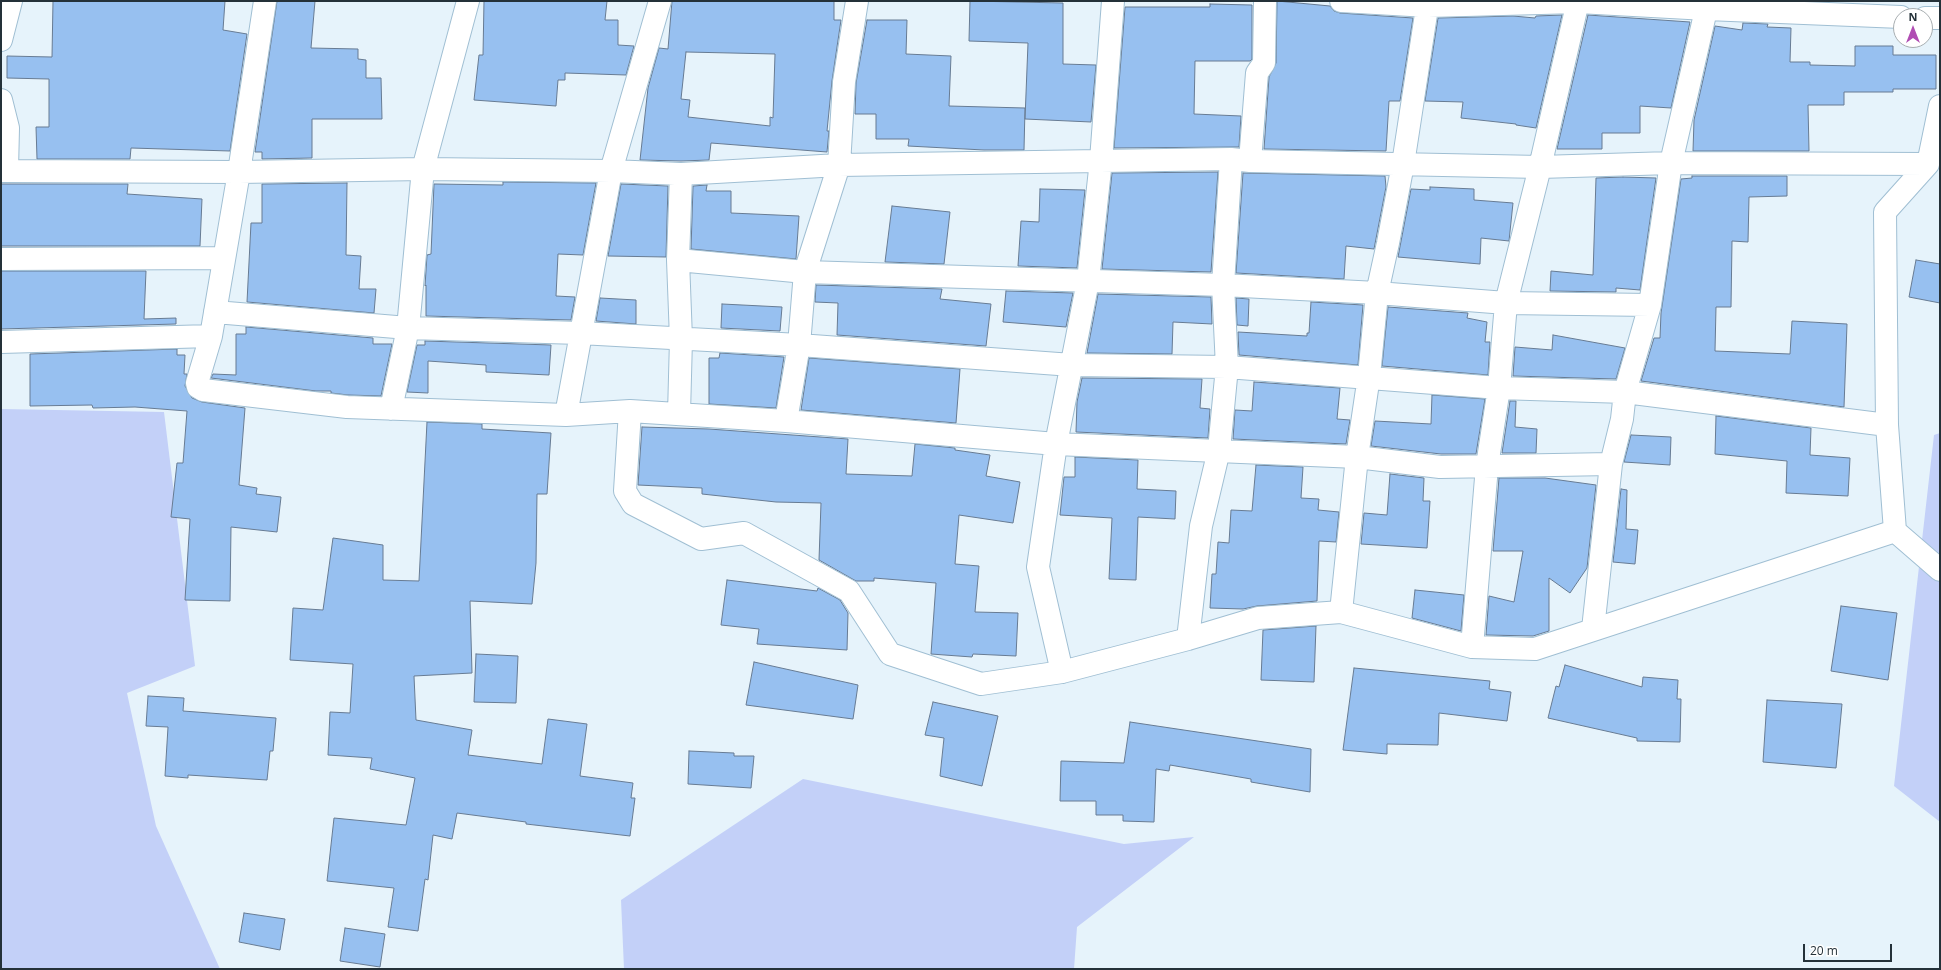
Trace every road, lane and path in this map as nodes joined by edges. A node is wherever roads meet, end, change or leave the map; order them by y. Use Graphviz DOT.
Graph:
graph roads {
  1 [pos="11,1"];
  2 [pos="264,1"];
  3 [pos="468,1"];
  4 [pos="660,1"];
  5 [pos="857,1"];
  6 [pos="1113,1"];
  7 [pos="1265,1"];
  8 [pos="1341,1"];
  9 [pos="1578,1"];
  10 [pos="1428,3"];
  11 [pos="1708,5"];
  12 [pos="1893,17"];
  13 [pos="1,40"];
  14 [pos="1,100"];
  15 [pos="1940,106"];
  16 [pos="1101,160"];
  17 [pos="1240,160"];
  18 [pos="1671,163"];
  19 [pos="1403,164"];
  20 [pos="1928,164"];
  21 [pos="839,165"];
  22 [pos="1540,167"];
  23 [pos="423,169"];
  24 [pos="4,170"];
  25 [pos="612,171"];
  26 [pos="239,172"];
  27 [pos="681,174"];
  28 [pos="223,258"];
  29 [pos="1,259"];
  30 [pos="678,260"];
  31 [pos="806,272"];
  32 [pos="1088,281"];
  33 [pos="1223,285"];
  34 [pos="1377,293"];
  35 [pos="1506,303"];
  36 [pos="1650,305"];
  37 [pos="215,312"];
  38 [pos="408,328"];
  39 [pos="580,333"];
  40 [pos="211,336"];
  41 [pos="681,339"];
  42 [pos="1,342"];
  43 [pos="799,345"];
  44 [pos="1072,365"];
  45 [pos="1227,367"];
  46 [pos="1369,376"];
  47 [pos="1499,388"];
  48 [pos="1625,392"];
  49 [pos="391,409"];
  50 [pos="630,411"];
  51 [pos="679,414"];
  52 [pos="566,415"];
  53 [pos="786,421"];
  54 [pos="1887,425"];
  55 [pos="1056,444"];
  56 [pos="1219,450"];
  57 [pos="1358,457"];
  58 [pos="1611,464"];
  59 [pos="1488,466"];
  60 [pos="1895,531"];
  61 [pos="1940,570"];
  62 [pos="1341,612"];
  63 [pos="1593,629"];
  64 [pos="1188,639"];
  65 [pos="1472,647"];
  66 [pos="1062,672"];
  1 -- 13 [label="street"];
  2 -- 26 [label="street"];
  3 -- 23 [label="street"];
  4 -- 25 [label="street"];
  5 -- 21 [label="street"];
  6 -- 16 [label="street"];
  7 -- 17 [label="street"];
  8 -- 10 [label="street"];
  9 -- 10 [label="street"];
  9 -- 11 [label="street"];
  9 -- 22 [label="street"];
  10 -- 19 [label="street"];
  11 -- 12 [label="street"];
  11 -- 18 [label="street"];
  14 -- 24 [label="street"];
  15 -- 20 [label="street"];
  16 -- 17 [label="street"];
  16 -- 21 [label="street"];
  16 -- 32 [label="street"];
  17 -- 19 [label="street"];
  17 -- 33 [label="street"];
  18 -- 20 [label="street"];
  18 -- 22 [label="street"];
  18 -- 36 [label="street"];
  19 -- 22 [label="street"];
  19 -- 34 [label="street"];
  20 -- 54 [label="street"];
  21 -- 27 [label="street"];
  21 -- 31 [label="street"];
  22 -- 35 [label="street"];
  23 -- 25 [label="street"];
  23 -- 26 [label="street"];
  23 -- 38 [label="street"];
  24 -- 26 [label="street"];
  25 -- 27 [label="street"];
  25 -- 39 [label="street"];
  26 -- 28 [label="street"];
  27 -- 30 [label="street"];
  28 -- 29 [label="street"];
  28 -- 37 [label="street"];
  30 -- 31 [label="street"];
  30 -- 41 [label="street"];
  31 -- 32 [label="street"];
  31 -- 43 [label="street"];
  32 -- 33 [label="street"];
  32 -- 44 [label="street"];
  33 -- 34 [label="street"];
  33 -- 45 [label="street"];
  34 -- 35 [label="street"];
  34 -- 46 [label="street"];
  35 -- 36 [label="street"];
  35 -- 47 [label="street"];
  36 -- 48 [label="street"];
  37 -- 38 [label="street"];
  37 -- 40 [label="street"];
  38 -- 39 [label="street"];
  38 -- 49 [label="street"];
  39 -- 41 [label="street"];
  39 -- 52 [label="street"];
  40 -- 42 [label="street"];
  40 -- 49 [label="street"];
  41 -- 43 [label="street"];
  41 -- 51 [label="street"];
  43 -- 44 [label="street"];
  43 -- 53 [label="street"];
  44 -- 45 [label="street"];
  44 -- 55 [label="street"];
  45 -- 46 [label="street"];
  45 -- 56 [label="street"];
  46 -- 47 [label="street"];
  46 -- 57 [label="street"];
  47 -- 48 [label="street"];
  47 -- 59 [label="street"];
  48 -- 54 [label="street"];
  48 -- 58 [label="street"];
  49 -- 52 [label="street"];
  50 -- 51 [label="street"];
  50 -- 52 [label="street"];
  50 -- 66 [label="street"];
  51 -- 53 [label="street"];
  53 -- 55 [label="street"];
  54 -- 60 [label="street"];
  55 -- 56 [label="street"];
  55 -- 66 [label="street"];
  56 -- 57 [label="street"];
  56 -- 64 [label="street"];
  57 -- 59 [label="street"];
  57 -- 62 [label="street"];
  58 -- 59 [label="street"];
  58 -- 63 [label="street"];
  59 -- 65 [label="street"];
  60 -- 61 [label="street"];
  60 -- 63 [label="street"];
  62 -- 64 [label="street"];
  62 -- 65 [label="street"];
  63 -- 65 [label="street"];
  64 -- 66 [label="street"];
}
